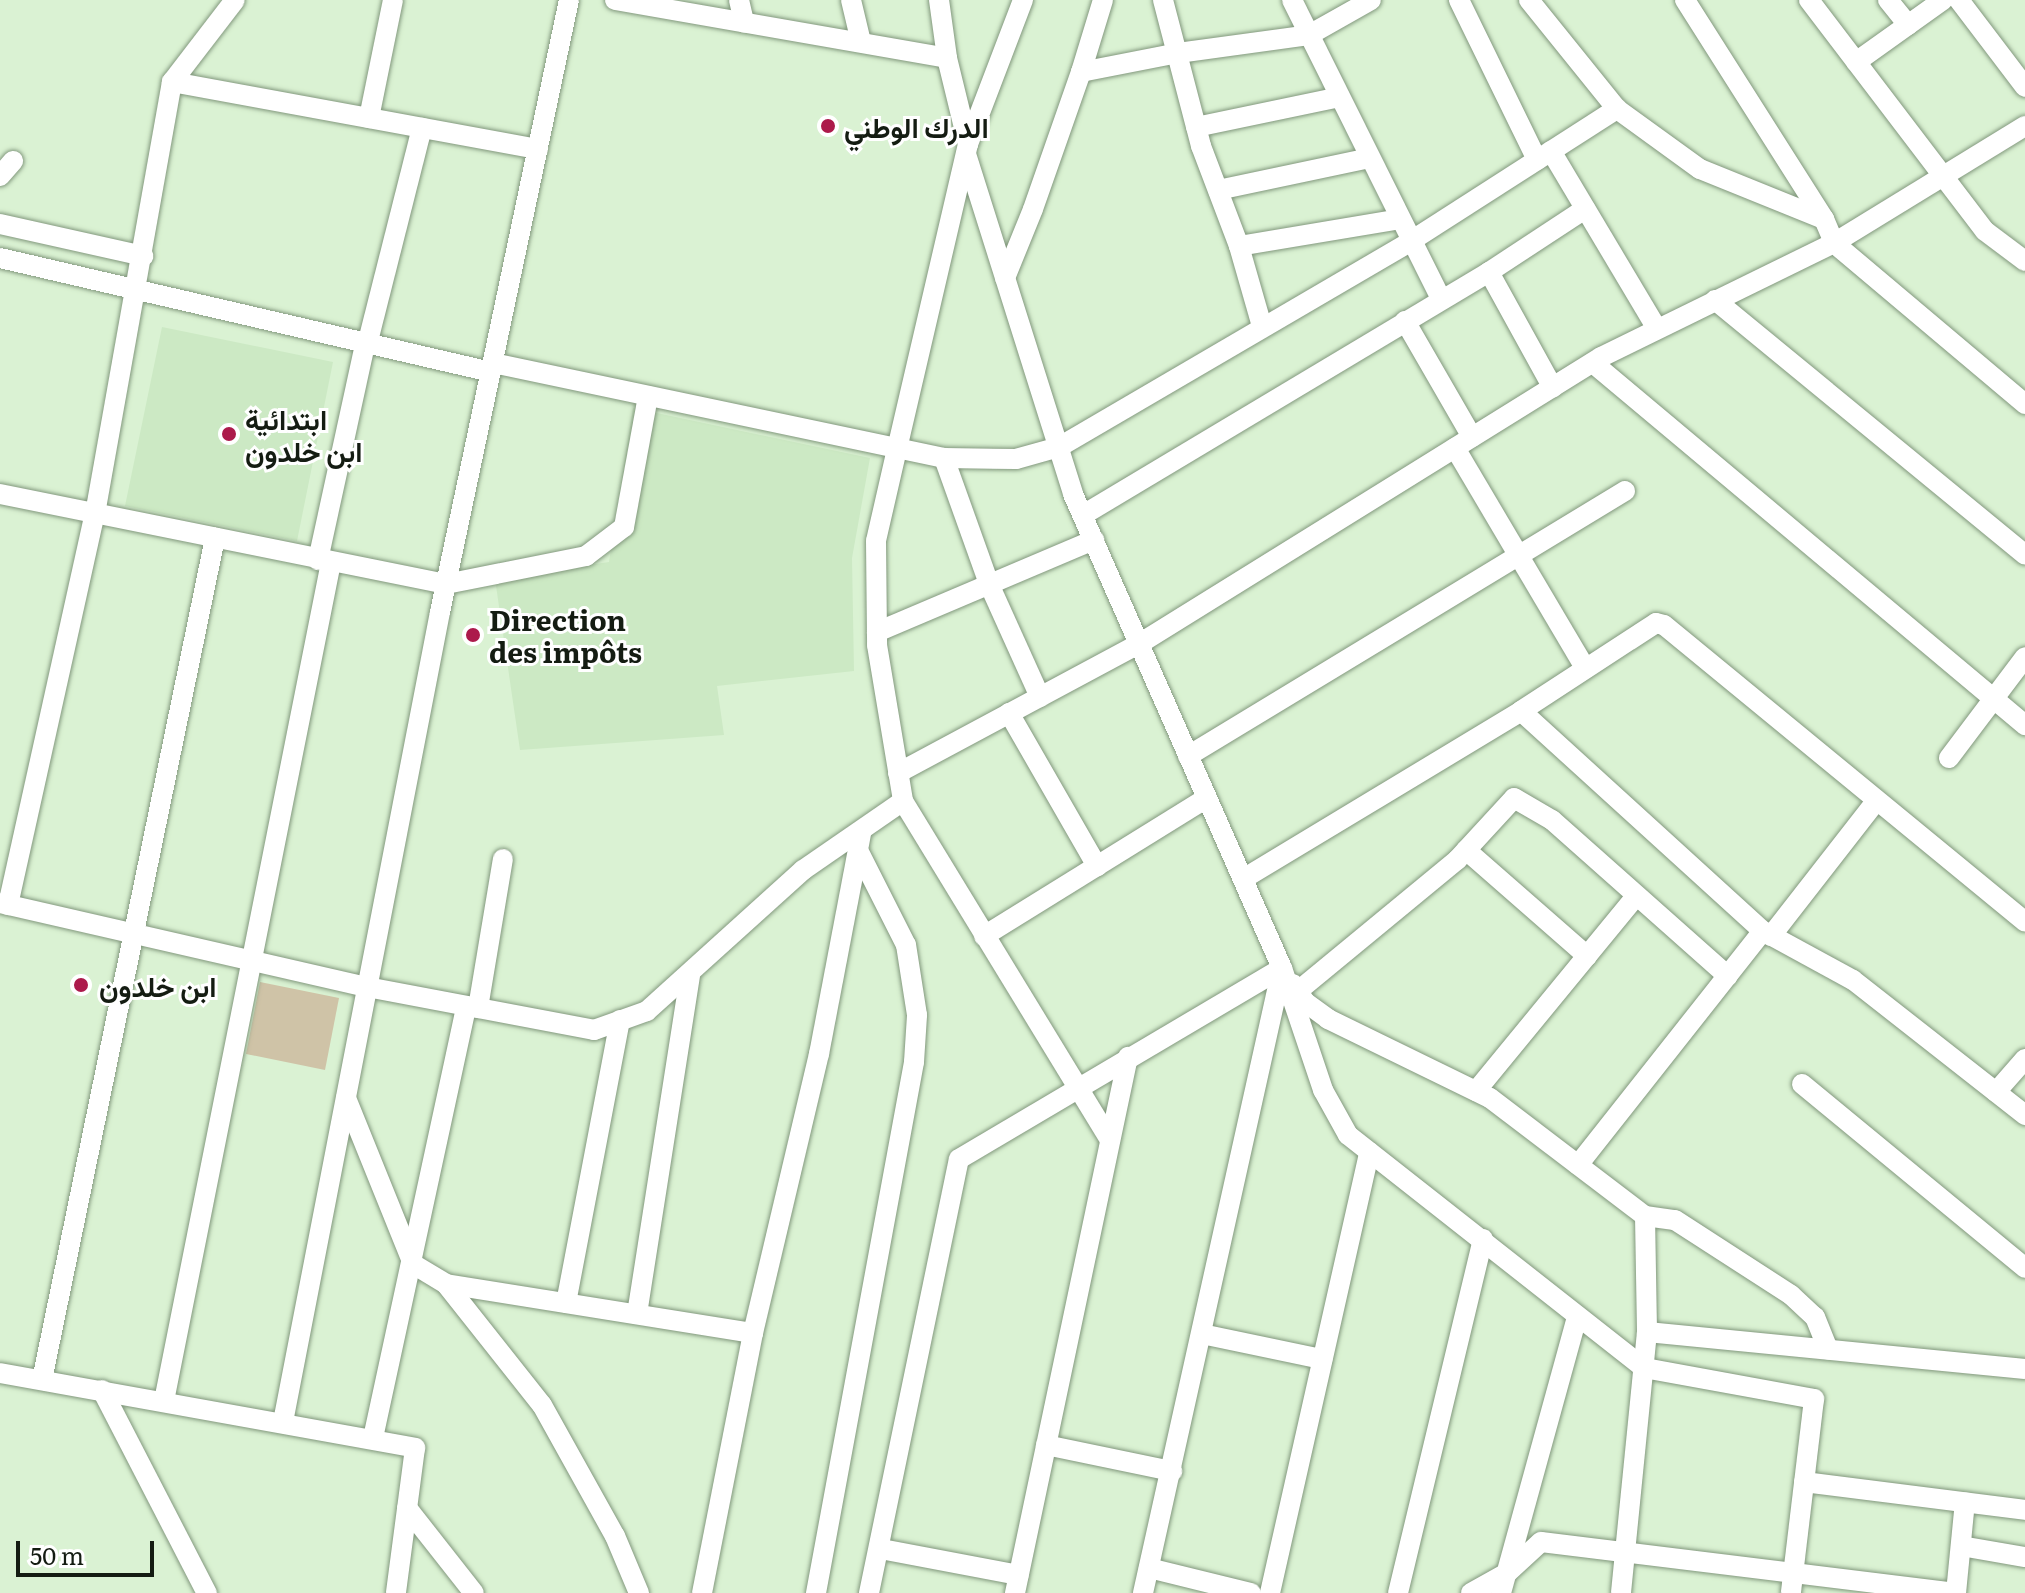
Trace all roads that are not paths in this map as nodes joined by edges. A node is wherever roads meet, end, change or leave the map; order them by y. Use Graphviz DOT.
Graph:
graph roads {
  1 [pos="235,0"];
  2 [pos="393,0"];
  3 [pos="569,0"];
  4 [pos="615,0"];
  5 [pos="739,0"];
  6 [pos="851,0"];
  7 [pos="939,0"];
  8 [pos="1023,0"];
  9 [pos="1103,0"];
  10 [pos="1163,0"];
  11 [pos="1292,0"];
  12 [pos="1371,0"];
  13 [pos="1459,0"];
  14 [pos="1529,0"];
  15 [pos="1685,0"];
  16 [pos="1809,0"];
  17 [pos="1888,0"];
  18 [pos="1943,0"];
  19 [pos="1959,0"];
  20 [pos="744,22"];
  21 [pos="1908,25"];
  22 [pos="1309,35"];
  23 [pos="861,42"];
  24 [pos="1178,53"];
  25 [pos="947,58"];
  26 [pos="1856,62"];
  27 [pos="1081,72"];
  28 [pos="172,82"];
  29 [pos="2025,87"];
  30 [pos="1340,97"];
  31 [pos="1617,109"];
  32 [pos="369,118"];
  33 [pos="2025,126"];
  34 [pos="1196,127"];
  35 [pos="422,128"];
  36 [pos="538,149"];
  37 [pos="967,149"];
  38 [pos="1544,156"];
  39 [pos="1370,158"];
  40 [pos="1942,176"];
  41 [pos="1218,190"];
  42 [pos="1585,209"];
  43 [pos="1400,219"];
  44 [pos="1824,219"];
  45 [pos="0,224"];
  46 [pos="1411,241"];
  47 [pos="1834,243"];
  48 [pos="1239,246"];
  49 [pos="143,256"];
  50 [pos="0,258"];
  51 [pos="2025,261"];
  52 [pos="1489,272"];
  53 [pos="1005,278"];
  54 [pos="137,292"];
  55 [pos="1441,299"];
  56 [pos="1715,300"];
  57 [pos="1405,321"];
  58 [pos="1262,326"];
  59 [pos="1657,329"];
  60 [pos="366,344"];
  61 [pos="1593,363"];
  62 [pos="492,368"];
  63 [pos="1553,388"];
  64 [pos="648,396"];
  65 [pos="2025,404"];
  66 [pos="1464,443"];
  67 [pos="1059,447"];
  68 [pos="897,449"];
  69 [pos="944,458"];
  70 [pos="1625,491"];
  71 [pos="0,494"];
  72 [pos="95,514"];
  73 [pos="1083,515"];
  74 [pos="215,538"];
  75 [pos="1094,540"];
  76 [pos="2025,555"];
  77 [pos="1517,556"];
  78 [pos="325,561"];
  79 [pos="446,584"];
  80 [pos="989,584"];
  81 [pos="877,632"];
  82 [pos="1139,644"];
  83 [pos="2025,657"];
  84 [pos="1585,668"];
  85 [pos="1040,697"];
  86 [pos="1993,699"];
  87 [pos="1521,711"];
  88 [pos="1009,713"];
  89 [pos="2025,725"];
  90 [pos="1188,756"];
  91 [pos="1949,758"];
  92 [pos="898,773"];
  93 [pos="1207,798"];
  94 [pos="1877,800"];
  95 [pos="903,801"];
  96 [pos="859,842"];
  97 [pos="1466,850"];
  98 [pos="503,859"];
  99 [pos="1097,866"];
  100 [pos="1243,879"];
  101 [pos="1636,896"];
  102 [pos="4,904"];
  103 [pos="2025,922"];
  104 [pos="133,934"];
  105 [pos="1767,934"];
  106 [pos="984,936"];
  107 [pos="1587,956"];
  108 [pos="252,961"];
  109 [pos="1282,968"];
  110 [pos="690,975"];
  111 [pos="1728,976"];
  112 [pos="367,987"];
  113 [pos="1298,991"];
  114 [pos="472,1008"];
  115 [pos="620,1020"];
  116 [pos="1128,1057"];
  117 [pos="2025,1059"];
  118 [pos="1802,1084"];
  119 [pos="1075,1088"];
  120 [pos="1476,1091"];
  121 [pos="1996,1092"];
  122 [pos="346,1098"];
  123 [pos="2025,1115"];
  124 [pos="1110,1140"];
  125 [pos="1369,1152"];
  126 [pos="1578,1165"];
  127 [pos="1645,1216"];
  128 [pos="1483,1239"];
  129 [pos="413,1264"];
  130 [pos="2025,1268"];
  131 [pos="446,1284"];
  132 [pos="566,1303"];
  133 [pos="637,1314"];
  134 [pos="1577,1317"];
  135 [pos="1647,1332"];
  136 [pos="753,1333"];
  137 [pos="1202,1334"];
  138 [pos="1828,1350"];
  139 [pos="1322,1359"];
  140 [pos="1644,1368"];
  141 [pos="2025,1369"];
  142 [pos="0,1373"];
  143 [pos="42,1380"];
  144 [pos="102,1390"];
  145 [pos="164,1401"];
  146 [pos="283,1422"];
  147 [pos="373,1438"];
  148 [pos="1046,1445"];
  149 [pos="1172,1471"];
  150 [pos="1804,1482"];
  151 [pos="1965,1502"];
  152 [pos="407,1508"];
  153 [pos="2025,1510"];
  154 [pos="1961,1546"];
  155 [pos="881,1549"];
  156 [pos="1625,1554"];
  157 [pos="2025,1557"];
  158 [pos="1149,1568"];
  159 [pos="1794,1572"];
  160 [pos="1504,1583"];
  161 [pos="1017,1584"];
  162 [pos="198,1590"];
  163 [pos="396,1593"];
  164 [pos="474,1593"];
  165 [pos="639,1593"];
  166 [pos="702,1593"];
  167 [pos="816,1593"];
  168 [pos="869,1593"];
  169 [pos="1143,1593"];
  170 [pos="1251,1593"];
  171 [pos="1270,1593"];
  172 [pos="1398,1593"];
  173 [pos="1471,1593"];
  174 [pos="1621,1593"];
  175 [pos="1791,1593"];
  176 [pos="1956,1593"];
  1 -- 28 [label="street"];
  2 -- 32 [label="street"];
  3 -- 36 [label="street"];
  4 -- 20 [label="street"];
  5 -- 20 [label="street"];
  6 -- 23 [label="street"];
  7 -- 25 [label="street"];
  8 -- 37 [label="street"];
  9 -- 27 [label="street"];
  10 -- 24 [label="street"];
  11 -- 22 [label="street"];
  12 -- 22 [label="street"];
  13 -- 38 [label="street"];
  14 -- 31 [label="street"];
  15 -- 44 [label="street"];
  16 -- 26 [label="street"];
  17 -- 21 [label="street"];
  18 -- 21 [label="street"];
  19 -- 29 [label="street"];
  20 -- 23 [label="street"];
  21 -- 26 [label="street"];
  22 -- 24 [label="street"];
  22 -- 30 [label="street"];
  23 -- 25 [label="street"];
  24 -- 27 [label="street"];
  24 -- 34 [label="street"];
  25 -- 37 [label="street"];
  26 -- 40 [label="street"];
  27 -- 53 [label="street"];
  28 -- 32 [label="street"];
  28 -- 49 [label="street"];
  30 -- 34 [label="street"];
  30 -- 39 [label="street"];
  31 -- 38 [label="street"];
  31 -- 44 [label="street"];
  32 -- 35 [label="street"];
  33 -- 40 [label="street"];
  34 -- 41 [label="street"];
  35 -- 36 [label="street"];
  35 -- 60 [label="street"];
  36 -- 62 [label="street"];
  37 -- 53 [label="street"];
  37 -- 68 [label="street"];
  38 -- 42 [label="street"];
  38 -- 46 [label="street"];
  39 -- 41 [label="street"];
  39 -- 43 [label="street"];
  40 -- 47 [label="street"];
  40 -- 51 [label="street"];
  41 -- 48 [label="street"];
  42 -- 52 [label="street"];
  42 -- 59 [label="street"];
  43 -- 46 [label="street"];
  43 -- 48 [label="street"];
  44 -- 47 [label="street"];
  45 -- 49 [label="street"];
  46 -- 55 [label="street"];
  46 -- 58 [label="street"];
  47 -- 56 [label="street"];
  47 -- 65 [label="street"];
  48 -- 58 [label="street"];
  49 -- 54 [label="street"];
  50 -- 54 [label="street"];
  52 -- 55 [label="street"];
  52 -- 63 [label="street"];
  53 -- 67 [label="street"];
  54 -- 60 [label="street"];
  54 -- 72 [label="street"];
  55 -- 57 [label="street"];
  56 -- 59 [label="street"];
  56 -- 76 [label="street"];
  57 -- 66 [label="street"];
  57 -- 73 [label="street"];
  58 -- 67 [label="street"];
  59 -- 61 [label="street"];
  60 -- 62 [label="street"];
  60 -- 78 [label="street"];
  61 -- 63 [label="street"];
  61 -- 86 [label="street"];
  62 -- 64 [label="street"];
  62 -- 79 [label="street"];
  63 -- 66 [label="street"];
  64 -- 68 [label="street"];
  64 -- 79 [label="street"];
  66 -- 77 [label="street"];
  66 -- 82 [label="street"];
  67 -- 69 [label="street"];
  67 -- 73 [label="street"];
  68 -- 69 [label="street"];
  68 -- 81 [label="street"];
  69 -- 80 [label="street"];
  70 -- 77 [label="street"];
  71 -- 72 [label="street"];
  72 -- 74 [label="street"];
  72 -- 102 [label="street"];
  73 -- 75 [label="street"];
  74 -- 78 [label="street"];
  74 -- 104 [label="street"];
  75 -- 80 [label="street"];
  75 -- 82 [label="street"];
  77 -- 84 [label="street"];
  77 -- 90 [label="street"];
  78 -- 79 [label="street"];
  78 -- 108 [label="street"];
  79 -- 112 [label="street"];
  80 -- 81 [label="street"];
  80 -- 85 [label="street"];
  81 -- 92 [label="street"];
  82 -- 85 [label="street"];
  82 -- 90 [label="street"];
  83 -- 86 [label="street"];
  84 -- 87 [label="street"];
  84 -- 94 [label="street"];
  85 -- 88 [label="street"];
  86 -- 89 [label="street"];
  86 -- 91 [label="street"];
  87 -- 100 [label="street"];
  87 -- 105 [label="street"];
  88 -- 92 [label="street"];
  88 -- 99 [label="street"];
  90 -- 93 [label="street"];
  92 -- 95 [label="street"];
  93 -- 99 [label="street"];
  93 -- 100 [label="street"];
  94 -- 103 [label="street"];
  94 -- 105 [label="street"];
  95 -- 96 [label="street"];
  95 -- 106 [label="street"];
  96 -- 110 [label="street"];
  96 -- 136 [label="street"];
  96 -- 167 [label="street"];
  97 -- 101 [label="street"];
  97 -- 107 [label="street"];
  97 -- 113 [label="street"];
  98 -- 114 [label="street"];
  99 -- 106 [label="street"];
  100 -- 109 [label="street"];
  101 -- 107 [label="street"];
  101 -- 111 [label="street"];
  102 -- 104 [label="street"];
  104 -- 108 [label="street"];
  104 -- 143 [label="street"];
  105 -- 111 [label="street"];
  105 -- 121 [label="street"];
  106 -- 119 [label="street"];
  107 -- 120 [label="street"];
  108 -- 112 [label="street"];
  108 -- 145 [label="street"];
  109 -- 113 [label="street"];
  109 -- 116 [label="street"];
  109 -- 125 [label="street"];
  109 -- 137 [label="street"];
  110 -- 115 [label="street"];
  110 -- 133 [label="street"];
  111 -- 126 [label="street"];
  112 -- 114 [label="street"];
  112 -- 122 [label="street"];
  113 -- 120 [label="street"];
  114 -- 115 [label="street"];
  114 -- 129 [label="street"];
  115 -- 132 [label="street"];
  116 -- 119 [label="street"];
  116 -- 124 [label="street"];
  117 -- 121 [label="street"];
  118 -- 130 [label="street"];
  119 -- 124 [label="street"];
  119 -- 155 [label="street"];
  120 -- 126 [label="street"];
  121 -- 123 [label="street"];
  122 -- 129 [label="street"];
  122 -- 146 [label="street"];
  124 -- 148 [label="street"];
  125 -- 128 [label="street"];
  125 -- 139 [label="street"];
  126 -- 127 [label="street"];
  127 -- 135 [label="street"];
  127 -- 138 [label="street"];
  128 -- 134 [label="street"];
  128 -- 172 [label="street"];
  129 -- 131 [label="street"];
  129 -- 147 [label="street"];
  131 -- 132 [label="street"];
  131 -- 165 [label="street"];
  132 -- 133 [label="street"];
  133 -- 136 [label="street"];
  134 -- 140 [label="street"];
  134 -- 160 [label="street"];
  135 -- 138 [label="street"];
  135 -- 140 [label="street"];
  136 -- 166 [label="street"];
  137 -- 139 [label="street"];
  137 -- 149 [label="street"];
  138 -- 141 [label="street"];
  139 -- 171 [label="street"];
  140 -- 150 [label="street"];
  140 -- 156 [label="street"];
  142 -- 143 [label="street"];
  143 -- 144 [label="street"];
  144 -- 145 [label="street"];
  144 -- 162 [label="street"];
  145 -- 146 [label="street"];
  146 -- 147 [label="street"];
  147 -- 152 [label="street"];
  148 -- 149 [label="street"];
  148 -- 161 [label="street"];
  149 -- 158 [label="street"];
  150 -- 151 [label="street"];
  150 -- 159 [label="street"];
  151 -- 153 [label="street"];
  151 -- 154 [label="street"];
  152 -- 163 [label="street"];
  152 -- 164 [label="street"];
  154 -- 157 [label="street"];
  154 -- 176 [label="street"];
  155 -- 161 [label="street"];
  155 -- 168 [label="street"];
  156 -- 159 [label="street"];
  156 -- 160 [label="street"];
  156 -- 174 [label="street"];
  158 -- 169 [label="street"];
  158 -- 170 [label="street"];
  159 -- 175 [label="street"];
  159 -- 176 [label="street"];
  160 -- 173 [label="street"];
}
